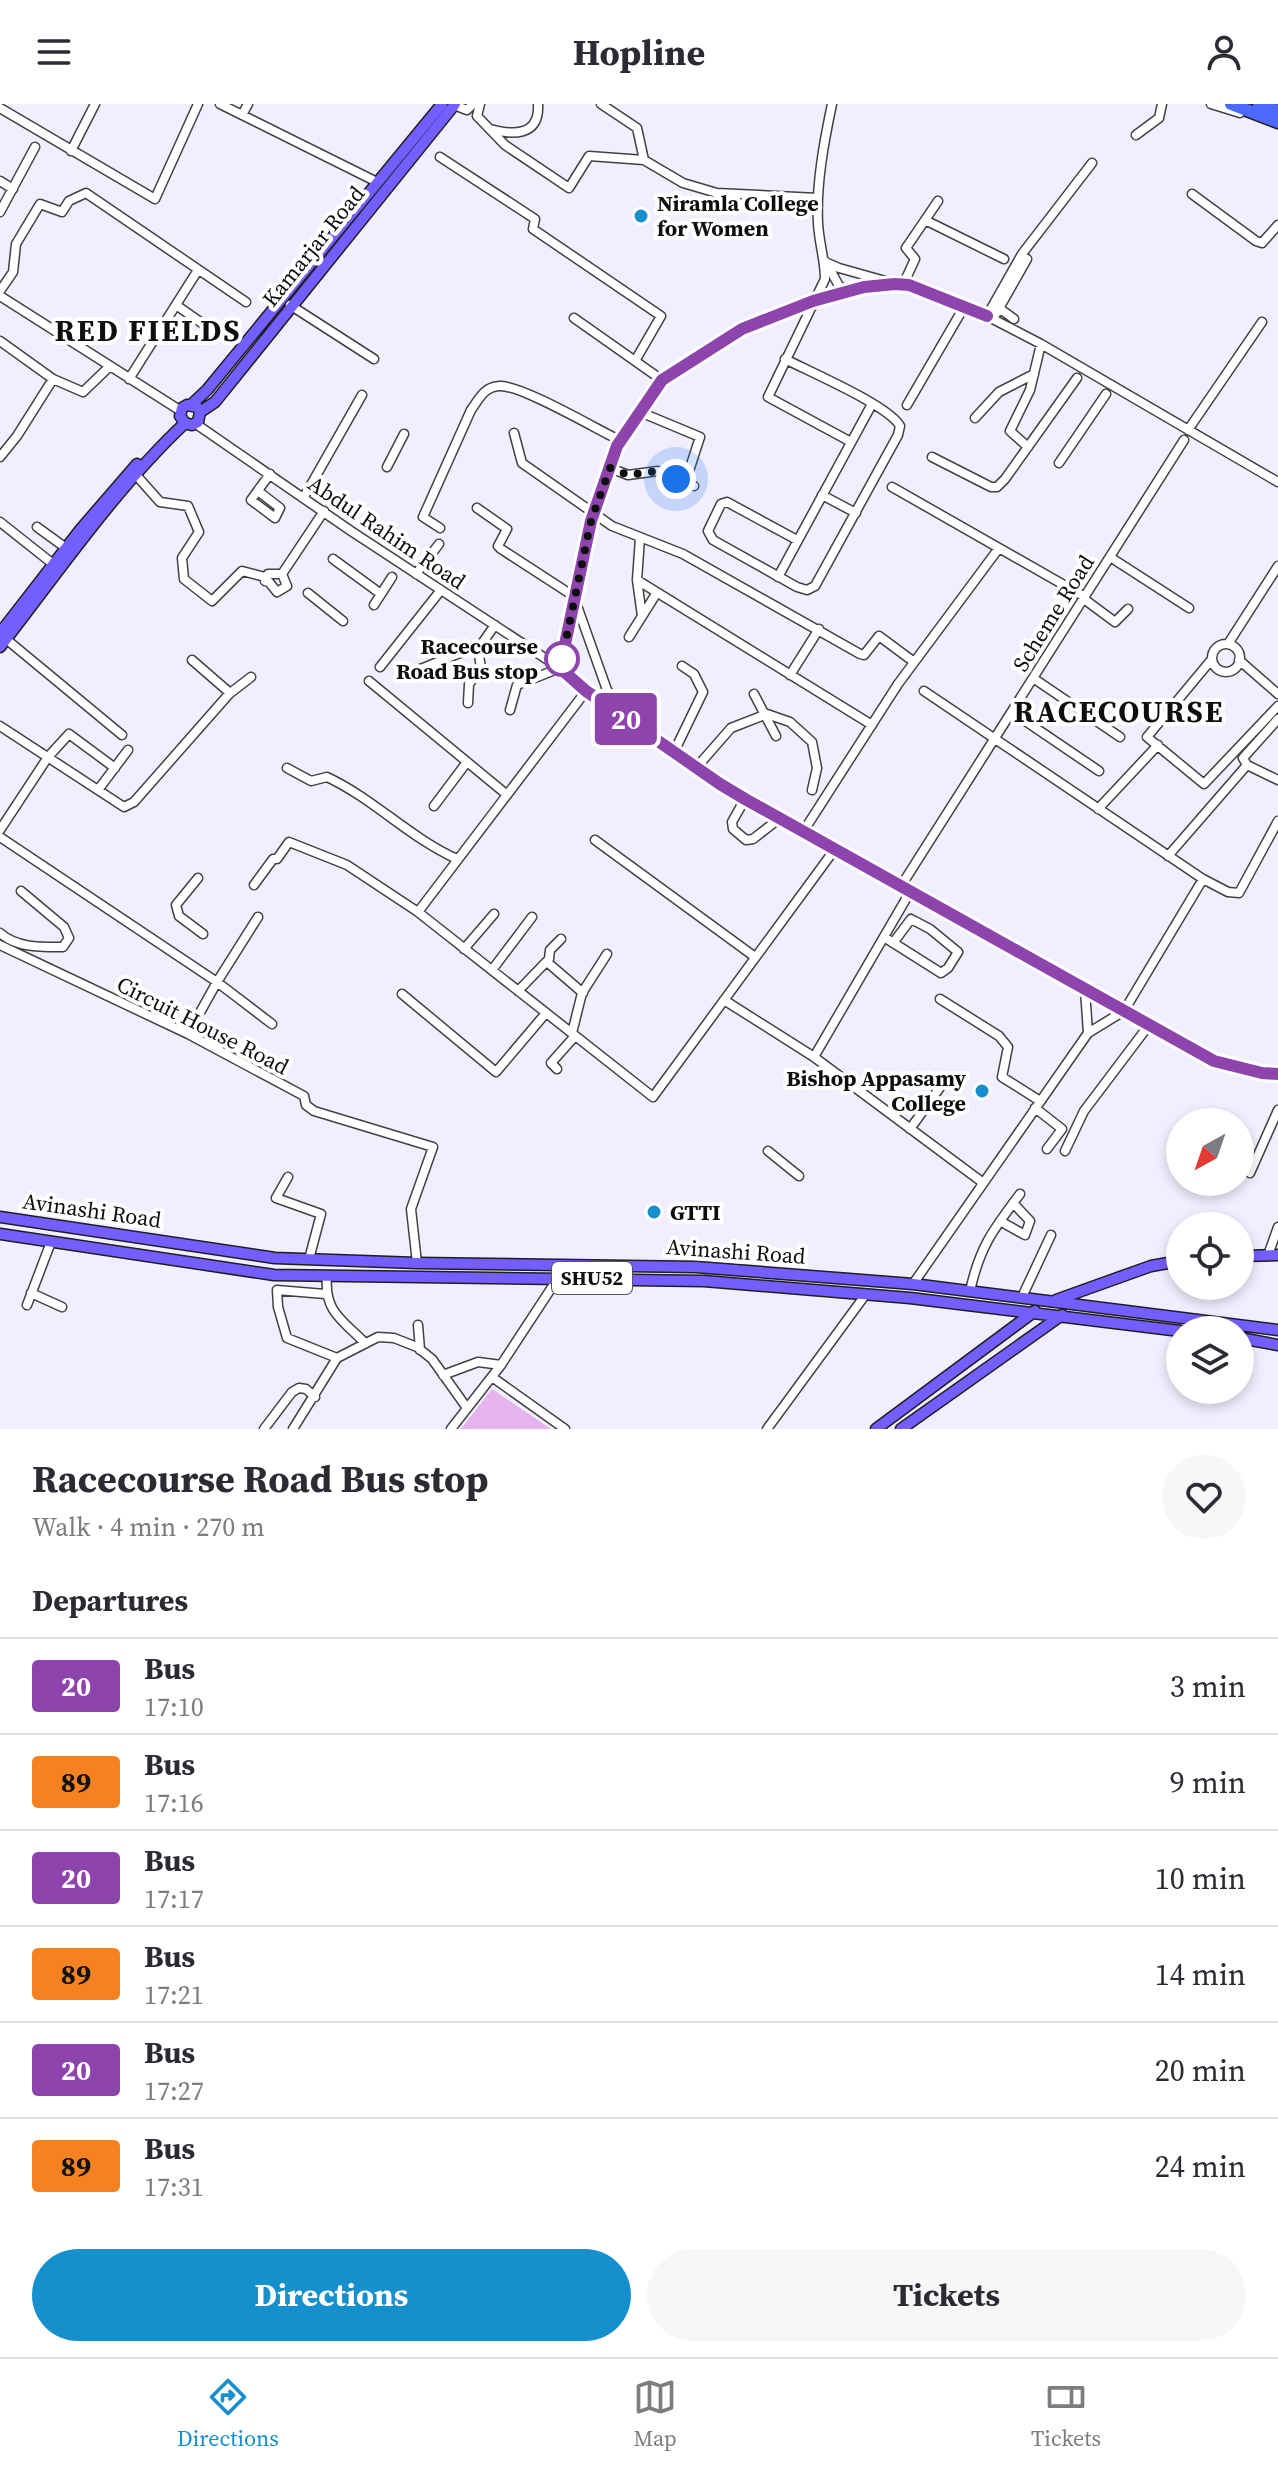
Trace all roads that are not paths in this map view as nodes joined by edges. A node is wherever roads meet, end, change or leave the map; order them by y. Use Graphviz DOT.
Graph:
graph roads {
  1 [pos="95,104"];
  2 [pos="198,104"];
  3 [pos="220,104"];
  4 [pos="248,104"];
  5 [pos="442,104"];
  6 [pos="473,104"];
  7 [pos="480,104"];
  8 [pos="538,104"];
  9 [pos="601,104"];
  10 [pos="832,104"];
  11 [pos="1162,104"];
  12 [pos="1211,104"];
  13 [pos="1231,104"];
  14 [pos="1259,104"];
  15 [pos="455,105"];
  16 [pos="0,108"];
  17 [pos="1278,111"];
  18 [pos="242,115"];
  19 [pos="1278,124"];
  20 [pos="489,129"];
  21 [pos="1136,135"];
  22 [pos="35,147"];
  23 [pos="71,151"];
  24 [pos="440,157"];
  25 [pos="644,160"];
  26 [pos="1092,163"];
  27 [pos="0,181"];
  28 [pos="377,182"];
  29 [pos="13,189"];
  30 [pos="1192,194"];
  31 [pos="818,198"];
  32 [pos="938,201"];
  33 [pos="0,212"];
  34 [pos="925,220"];
  35 [pos="1278,225"];
  36 [pos="1004,259"];
  37 [pos="1027,259"];
  38 [pos="825,262"];
  39 [pos="198,270"];
  40 [pos="899,284"];
  41 [pos="848,291"];
  42 [pos="0,293"];
  43 [pos="813,301"];
  44 [pos="246,302"];
  45 [pos="176,305"];
  46 [pos="290,305"];
  47 [pos="964,307"];
  48 [pos="999,308"];
  49 [pos="990,317"];
  50 [pos="574,318"];
  51 [pos="1014,319"];
  52 [pos="1262,322"];
  53 [pos="216,333"];
  54 [pos="0,341"];
  55 [pos="1041,344"];
  56 [pos="374,359"];
  57 [pos="785,359"];
  58 [pos="635,361"];
  59 [pos="110,366"];
  60 [pos="1034,374"];
  61 [pos="1077,378"];
  62 [pos="53,379"];
  63 [pos="129,379"];
  64 [pos="662,380"];
  65 [pos="1106,394"];
  66 [pos="362,395"];
  67 [pos="872,404"];
  68 [pos="907,405"];
  69 [pos="640,412"];
  70 [pos="186,416"];
  71 [pos="975,418"];
  72 [pos="1188,430"];
  73 [pos="514,433"];
  74 [pos="404,434"];
  75 [pos="1184,440"];
  76 [pos="621,441"];
  77 [pos="851,442"];
  78 [pos="1028,447"];
  79 [pos="0,457"];
  80 [pos="932,457"];
  81 [pos="1059,463"];
  82 [pos="387,467"];
  83 [pos="610,468"];
  84 [pos="270,474"];
  85 [pos="688,474"];
  86 [pos="136,475"];
  87 [pos="1278,482"];
  88 [pos="694,486"];
  89 [pos="892,487"];
  90 [pos="258,491"];
  91 [pos="822,495"];
  92 [pos="304,497"];
  93 [pos="477,508"];
  94 [pos="324,511"];
  95 [pos="594,513"];
  96 [pos="856,513"];
  97 [pos="0,522"];
  98 [pos="37,527"];
  99 [pos="440,528"];
  100 [pos="640,538"];
  101 [pos="797,540"];
  102 [pos="439,544"];
  103 [pos="66,548"];
  104 [pos="999,548"];
  105 [pos="1110,557"];
  106 [pos="333,559"];
  107 [pos="53,564"];
  108 [pos="1278,566"];
  109 [pos="282,574"];
  110 [pos="416,574"];
  111 [pos="265,577"];
  112 [pos="392,577"];
  113 [pos="778,577"];
  114 [pos="637,580"];
  115 [pos="441,590"];
  116 [pos="308,593"];
  117 [pos="381,594"];
  118 [pos="656,594"];
  119 [pos="575,597"];
  120 [pos="1084,598"];
  121 [pos="374,605"];
  122 [pos="1189,608"];
  123 [pos="1128,609"];
  124 [pos="642,616"];
  125 [pos="343,621"];
  126 [pos="495,625"];
  127 [pos="819,629"];
  128 [pos="629,637"];
  129 [pos="2,640"];
  130 [pos="1228,644"];
  131 [pos="478,649"];
  132 [pos="1212,659"];
  133 [pos="192,660"];
  134 [pos="1239,660"];
  135 [pos="914,662"];
  136 [pos="682,666"];
  137 [pos="380,667"];
  138 [pos="560,668"];
  139 [pos="420,669"];
  140 [pos="790,675"];
  141 [pos="251,677"];
  142 [pos="1033,678"];
  143 [pos="369,681"];
  144 [pos="586,691"];
  145 [pos="924,691"];
  146 [pos="230,693"];
  147 [pos="754,694"];
  148 [pos="1278,694"];
  149 [pos="468,703"];
  150 [pos="1278,706"];
  151 [pos="510,710"];
  152 [pos="1012,712"];
  153 [pos="765,715"];
  154 [pos="627,719"];
  155 [pos="1278,719"];
  156 [pos="872,725"];
  157 [pos="1,727"];
  158 [pos="122,735"];
  159 [pos="776,736"];
  160 [pos="1120,737"];
  161 [pos="994,739"];
  162 [pos="1158,745"];
  163 [pos="128,750"];
  164 [pos="674,752"];
  165 [pos="48,757"];
  166 [pos="467,762"];
  167 [pos="1247,765"];
  168 [pos="115,768"];
  169 [pos="287,768"];
  170 [pos="696,768"];
  171 [pos="1099,771"];
  172 [pos="1278,780"];
  173 [pos="98,790"];
  174 [pos="812,790"];
  175 [pos="506,794"];
  176 [pos="745,799"];
  177 [pos="434,806"];
  178 [pos="1098,809"];
  179 [pos="780,818"];
  180 [pos="1278,821"];
  181 [pos="0,830"];
  182 [pos="803,832"];
  183 [pos="0,837"];
  184 [pos="595,840"];
  185 [pos="835,849"];
  186 [pos="1168,856"];
  187 [pos="457,859"];
  188 [pos="198,878"];
  189 [pos="1203,879"];
  190 [pos="254,885"];
  191 [pos="901,886"];
  192 [pos="21,891"];
  193 [pos="910,892"];
  194 [pos="418,912"];
  195 [pos="494,914"];
  196 [pos="258,917"];
  197 [pos="532,917"];
  198 [pos="0,933"];
  199 [pos="203,934"];
  200 [pos="884,937"];
  201 [pos="561,939"];
  202 [pos="893,943"];
  203 [pos="0,945"];
  204 [pos="464,949"];
  205 [pos="607,954"];
  206 [pos="755,957"];
  207 [pos="547,962"];
  208 [pos="492,970"];
  209 [pos="217,982"];
  210 [pos="1085,990"];
  211 [pos="518,991"];
  212 [pos="583,993"];
  213 [pos="402,994"];
  214 [pos="940,999"];
  215 [pos="724,1000"];
  216 [pos="1124,1011"];
  217 [pos="546,1013"];
  218 [pos="272,1024"];
  219 [pos="1149,1025"];
  220 [pos="1088,1033"];
  221 [pos="188,1034"];
  222 [pos="574,1034"];
  223 [pos="814,1057"];
  224 [pos="557,1069"];
  225 [pos="1278,1074"];
  226 [pos="941,1086"];
  227 [pos="1038,1104"];
  228 [pos="1278,1110"];
  229 [pos="910,1129"];
  230 [pos="1047,1149"];
  231 [pos="768,1151"];
  232 [pos="1065,1151"];
  233 [pos="1254,1164"];
  234 [pos="799,1176"];
  235 [pos="288,1177"];
  236 [pos="982,1182"];
  237 [pos="1020,1194"];
  238 [pos="1013,1203"];
  239 [pos="0,1217"];
  240 [pos="1000,1221"];
  241 [pos="1278,1227"];
  242 [pos="1051,1235"];
  243 [pos="1,1237"];
  244 [pos="51,1242"];
  245 [pos="1273,1255"];
  246 [pos="309,1259"];
  247 [pos="417,1263"];
  248 [pos="1166,1263"];
  249 [pos="327,1276"];
  250 [pos="558,1278"];
  251 [pos="1106,1283"];
  252 [pos="913,1284"];
  253 [pos="970,1291"];
  254 [pos="31,1293"];
  255 [pos="325,1294"];
  256 [pos="866,1294"];
  257 [pos="1022,1297"];
  258 [pos="1052,1301"];
  259 [pos="1077,1304"];
  260 [pos="27,1305"];
  261 [pos="62,1307"];
  262 [pos="1099,1308"];
  263 [pos="1033,1312"];
  264 [pos="1061,1315"];
  265 [pos="1114,1323"];
  266 [pos="418,1325"];
  267 [pos="1166,1329"];
  268 [pos="1278,1330"];
  269 [pos="1254,1341"];
  270 [pos="364,1342"];
  271 [pos="1278,1345"];
  272 [pos="420,1350"];
  273 [pos="337,1358"];
  274 [pos="501,1365"];
  275 [pos="443,1375"];
  276 [pos="492,1377"];
  277 [pos="315,1397"];
  278 [pos="467,1408"];
  279 [pos="264,1429"];
  280 [pos="293,1429"];
  281 [pos="451,1429"];
  282 [pos="565,1429"];
  283 [pos="767,1429"];
  284 [pos="876,1429"];
  285 [pos="901,1429"];
  1 -- 23 [label="street"];
  2 -- 23 [label="street"];
  3 -- 18 [label="street"];
  4 -- 18 [label="street"];
  5 -- 28 [label="main road, Kamarjar Road"];
  6 -- 15 [label="street"];
  7 -- 20 [label="street"];
  8 -- 20 [label="street"];
  9 -- 25 [label="street"];
  10 -- 31 [label="street"];
  11 -- 21 [label="street"];
  12 -- 19 [label="street"];
  13 -- 19 [label="highway"];
  14 -- 17 [label="highway"];
  15 -- 46 [label="main road, Kamarjar Road"];
  16 -- 23 [label="street"];
  18 -- 28 [label="street"];
  20 -- 25 [label="street"];
  22 -- 29 [label="street"];
  24 -- 58 [label="street"];
  25 -- 31 [label="street"];
  26 -- 49 [label="street"];
  27 -- 29 [label="street"];
  28 -- 70 [label="main road, Kamarjar Road"];
  29 -- 33 [label="street"];
  30 -- 35 [label="street"];
  31 -- 38 [label="street"];
  32 -- 34 [label="street"];
  34 -- 36 [label="street"];
  34 -- 40 [label="street"];
  37 -- 48 [label="street"];
  38 -- 40 [label="street"];
  38 -- 41 [label="street"];
  38 -- 43 [label="street"];
  39 -- 42 [label="street"];
  39 -- 44 [label="street"];
  39 -- 45 [label="street"];
  40 -- 41 [label="street"];
  40 -- 47 [label="street"];
  41 -- 43 [label="street"];
  42 -- 59 [label="street, Abdul Rahim Road"];
  43 -- 57 [label="street"];
  43 -- 64 [label="street"];
  45 -- 53 [label="street"];
  45 -- 63 [label="street"];
  46 -- 56 [label="street"];
  46 -- 70 [label="main road, Kamarjar Road"];
  47 -- 49 [label="street"];
  47 -- 68 [label="street"];
  48 -- 49 [label="street"];
  48 -- 51 [label="street"];
  49 -- 55 [label="street"];
  50 -- 58 [label="street"];
  52 -- 72 [label="street"];
  54 -- 62 [label="street"];
  55 -- 60 [label="street"];
  55 -- 72 [label="street"];
  57 -- 67 [label="street"];
  57 -- 77 [label="street"];
  58 -- 64 [label="street"];
  59 -- 62 [label="street"];
  59 -- 63 [label="street, Abdul Rahim Road"];
  60 -- 71 [label="street"];
  60 -- 78 [label="street"];
  61 -- 78 [label="street"];
  62 -- 79 [label="street"];
  63 -- 70 [label="street, Abdul Rahim Road"];
  64 -- 69 [label="street"];
  65 -- 81 [label="street"];
  66 -- 92 [label="street"];
  67 -- 77 [label="street"];
  67 -- 96 [label="street"];
  69 -- 76 [label="street"];
  69 -- 85 [label="street"];
  70 -- 84 [label="street, Abdul Rahim Road"];
  70 -- 86 [label="main road"];
  70 -- 103 [label="main road, Kamarjar Road"];
  72 -- 87 [label="street"];
  73 -- 95 [label="street"];
  74 -- 82 [label="street"];
  75 -- 105 [label="street, Scheme Road"];
  76 -- 83 [label="street"];
  76 -- 99 [label="street"];
  77 -- 91 [label="street"];
  78 -- 80 [label="street"];
  83 -- 88 [label="street"];
  83 -- 95 [label="street"];
  84 -- 90 [label="street"];
  84 -- 92 [label="street, Abdul Rahim Road"];
  86 -- 111 [label="street"];
  86 -- 129 [label="main road"];
  89 -- 104 [label="street"];
  91 -- 96 [label="street"];
  91 -- 101 [label="street"];
  92 -- 94 [label="street, Abdul Rahim Road"];
  93 -- 119 [label="street"];
  94 -- 109 [label="street"];
  94 -- 110 [label="street, Abdul Rahim Road"];
  95 -- 100 [label="street"];
  95 -- 119 [label="street"];
  96 -- 113 [label="street"];
  97 -- 107 [label="street"];
  98 -- 103 [label="street"];
  100 -- 114 [label="street"];
  100 -- 127 [label="street"];
  101 -- 113 [label="street"];
  101 -- 113 [label="street"];
  102 -- 110 [label="street"];
  103 -- 107 [label="main road, Kamarjar Road"];
  104 -- 120 [label="street"];
  104 -- 135 [label="street"];
  105 -- 120 [label="street, Scheme Road"];
  105 -- 122 [label="street"];
  106 -- 117 [label="street"];
  107 -- 129 [label="main road, Kamarjar Road"];
  108 -- 130 [label="street"];
  109 -- 111 [label="street"];
  109 -- 111 [label="street"];
  110 -- 115 [label="street, Abdul Rahim Road"];
  112 -- 117 [label="street"];
  114 -- 118 [label="street"];
  114 -- 124 [label="street"];
  115 -- 126 [label="street, Abdul Rahim Road"];
  115 -- 137 [label="street"];
  116 -- 125 [label="street"];
  117 -- 121 [label="street"];
  118 -- 124 [label="street"];
  118 -- 140 [label="street"];
  119 -- 138 [label="street"];
  119 -- 154 [label="street"];
  120 -- 123 [label="street"];
  120 -- 142 [label="street, Scheme Road"];
  124 -- 128 [label="street"];
  126 -- 131 [label="street"];
  126 -- 138 [label="street, Abdul Rahim Road"];
  127 -- 135 [label="street"];
  127 -- 140 [label="street"];
  129 -- 158 [label="street"];
  130 -- 132 [label="street"];
  130 -- 134 [label="street"];
  131 -- 139 [label="street"];
  131 -- 149 [label="street"];
  132 -- 134 [label="street"];
  132 -- 162 [label="street"];
  133 -- 146 [label="street"];
  134 -- 148 [label="street"];
  135 -- 156 [label="street"];
  136 -- 164 [label="street"];
  138 -- 144 [label="street, Abdul Rahim Road"];
  138 -- 151 [label="street"];
  140 -- 156 [label="street"];
  141 -- 146 [label="street"];
  142 -- 152 [label="street, Scheme Road"];
  142 -- 160 [label="street"];
  143 -- 166 [label="street"];
  144 -- 154 [label="street, Abdul Rahim Road"];
  144 -- 175 [label="street"];
  145 -- 161 [label="street"];
  146 -- 173 [label="street"];
  147 -- 153 [label="street"];
  150 -- 162 [label="street"];
  152 -- 161 [label="street, Scheme Road"];
  152 -- 171 [label="street"];
  153 -- 159 [label="street"];
  153 -- 170 [label="street"];
  153 -- 174 [label="street"];
  154 -- 164 [label="street, Abdul Rahim Road"];
  155 -- 167 [label="street"];
  156 -- 182 [label="street"];
  157 -- 165 [label="street"];
  161 -- 178 [label="street"];
  161 -- 191 [label="street, Scheme Road"];
  162 -- 178 [label="street"];
  163 -- 168 [label="street"];
  164 -- 170 [label="street, Abdul Rahim Road"];
  165 -- 168 [label="street"];
  165 -- 173 [label="street"];
  165 -- 181 [label="street"];
  166 -- 175 [label="street"];
  166 -- 177 [label="street"];
  167 -- 172 [label="street"];
  167 -- 186 [label="street"];
  168 -- 173 [label="street"];
  169 -- 187 [label="street"];
  170 -- 176 [label="street, Abdul Rahim Road"];
  175 -- 187 [label="street"];
  176 -- 179 [label="street, Abdul Rahim Road"];
  176 -- 179 [label="street"];
  178 -- 186 [label="street"];
  179 -- 182 [label="street, Abdul Rahim Road"];
  180 -- 189 [label="street"];
  182 -- 185 [label="street, Abdul Rahim Road"];
  183 -- 209 [label="street"];
  184 -- 206 [label="street"];
  185 -- 191 [label="street, Abdul Rahim Road"];
  185 -- 206 [label="street"];
  186 -- 189 [label="street"];
  187 -- 194 [label="street"];
  188 -- 199 [label="street"];
  189 -- 216 [label="street"];
  190 -- 194 [label="street"];
  191 -- 193 [label="street, Abdul Rahim Road"];
  192 -- 198 [label="street"];
  193 -- 200 [label="street"];
  193 -- 210 [label="street, Abdul Rahim Road"];
  194 -- 204 [label="street"];
  195 -- 204 [label="street"];
  196 -- 209 [label="street"];
  197 -- 208 [label="street"];
  200 -- 202 [label="street"];
  200 -- 223 [label="street"];
  201 -- 207 [label="street"];
  202 -- 202 [label="street"];
  203 -- 221 [label="street, Circuit House Road"];
  204 -- 208 [label="street"];
  205 -- 212 [label="street"];
  206 -- 215 [label="street"];
  207 -- 211 [label="street"];
  207 -- 212 [label="street"];
  208 -- 211 [label="street"];
  209 -- 218 [label="street"];
  209 -- 221 [label="street"];
  210 -- 216 [label="street, Abdul Rahim Road"];
  210 -- 220 [label="street"];
  211 -- 217 [label="street"];
  212 -- 222 [label="street"];
  213 -- 217 [label="street"];
  214 -- 227 [label="street"];
  215 -- 222 [label="street"];
  215 -- 223 [label="street"];
  216 -- 219 [label="street, Abdul Rahim Road"];
  216 -- 220 [label="street"];
  217 -- 222 [label="street"];
  219 -- 225 [label="street, Abdul Rahim Road"];
  219 -- 232 [label="street"];
  220 -- 227 [label="street"];
  221 -- 247 [label="street, Circuit House Road"];
  222 -- 224 [label="street"];
  223 -- 229 [label="street"];
  226 -- 229 [label="street"];
  227 -- 230 [label="street"];
  227 -- 236 [label="street"];
  228 -- 233 [label="street"];
  229 -- 236 [label="street"];
  231 -- 234 [label="street"];
  235 -- 246 [label="street"];
  236 -- 252 [label="street"];
  237 -- 238 [label="street"];
  238 -- 240 [label="street"];
  238 -- 240 [label="street"];
  239 -- 246 [label="main road, Avinashi Road / SHU52"];
  240 -- 253 [label="street"];
  241 -- 245 [label="street"];
  242 -- 257 [label="street"];
  243 -- 244 [label="main road, Avinashi Road / SHU52"];
  244 -- 249 [label="main road, Avinashi Road / SHU52"];
  244 -- 254 [label="street"];
  246 -- 247 [label="main road, Avinashi Road / SHU52"];
  247 -- 252 [label="main road, Avinashi Road / SHU52"];
  248 -- 251 [label="main road"];
  249 -- 250 [label="main road, Avinashi Road / SHU52"];
  249 -- 255 [label="street"];
  250 -- 256 [label="main road, Avinashi Road / SHU52"];
  250 -- 274 [label="street"];
  251 -- 258 [label="main road"];
  251 -- 262 [label="main road"];
  252 -- 253 [label="main road, Avinashi Road / SHU52"];
  253 -- 257 [label="main road, Avinashi Road / SHU52"];
  254 -- 260 [label="street"];
  254 -- 261 [label="street"];
  255 -- 270 [label="street"];
  255 -- 273 [label="street"];
  256 -- 263 [label="main road, Avinashi Road / SHU52"];
  256 -- 283 [label="street"];
  257 -- 258 [label="main road, Avinashi Road / SHU52"];
  258 -- 259 [label="main road, Avinashi Road / SHU52"];
  258 -- 263 [label="main road"];
  259 -- 262 [label="main road, Avinashi Road / SHU52"];
  259 -- 264 [label="main road"];
  262 -- 265 [label="main road"];
  262 -- 268 [label="main road, Avinashi Road / SHU52"];
  263 -- 264 [label="main road, Avinashi Road / SHU52"];
  263 -- 284 [label="main road"];
  264 -- 265 [label="main road, Avinashi Road / SHU52"];
  264 -- 285 [label="main road"];
  265 -- 267 [label="main road, Avinashi Road / SHU52"];
  266 -- 272 [label="street"];
  269 -- 271 [label="main road"];
  270 -- 272 [label="street"];
  270 -- 273 [label="street"];
  272 -- 275 [label="street"];
  273 -- 277 [label="street"];
  274 -- 275 [label="street"];
  274 -- 276 [label="street"];
  275 -- 278 [label="street"];
  276 -- 278 [label="street"];
  276 -- 282 [label="street"];
  277 -- 279 [label="street"];
  277 -- 280 [label="street"];
  278 -- 281 [label="street"];
}
